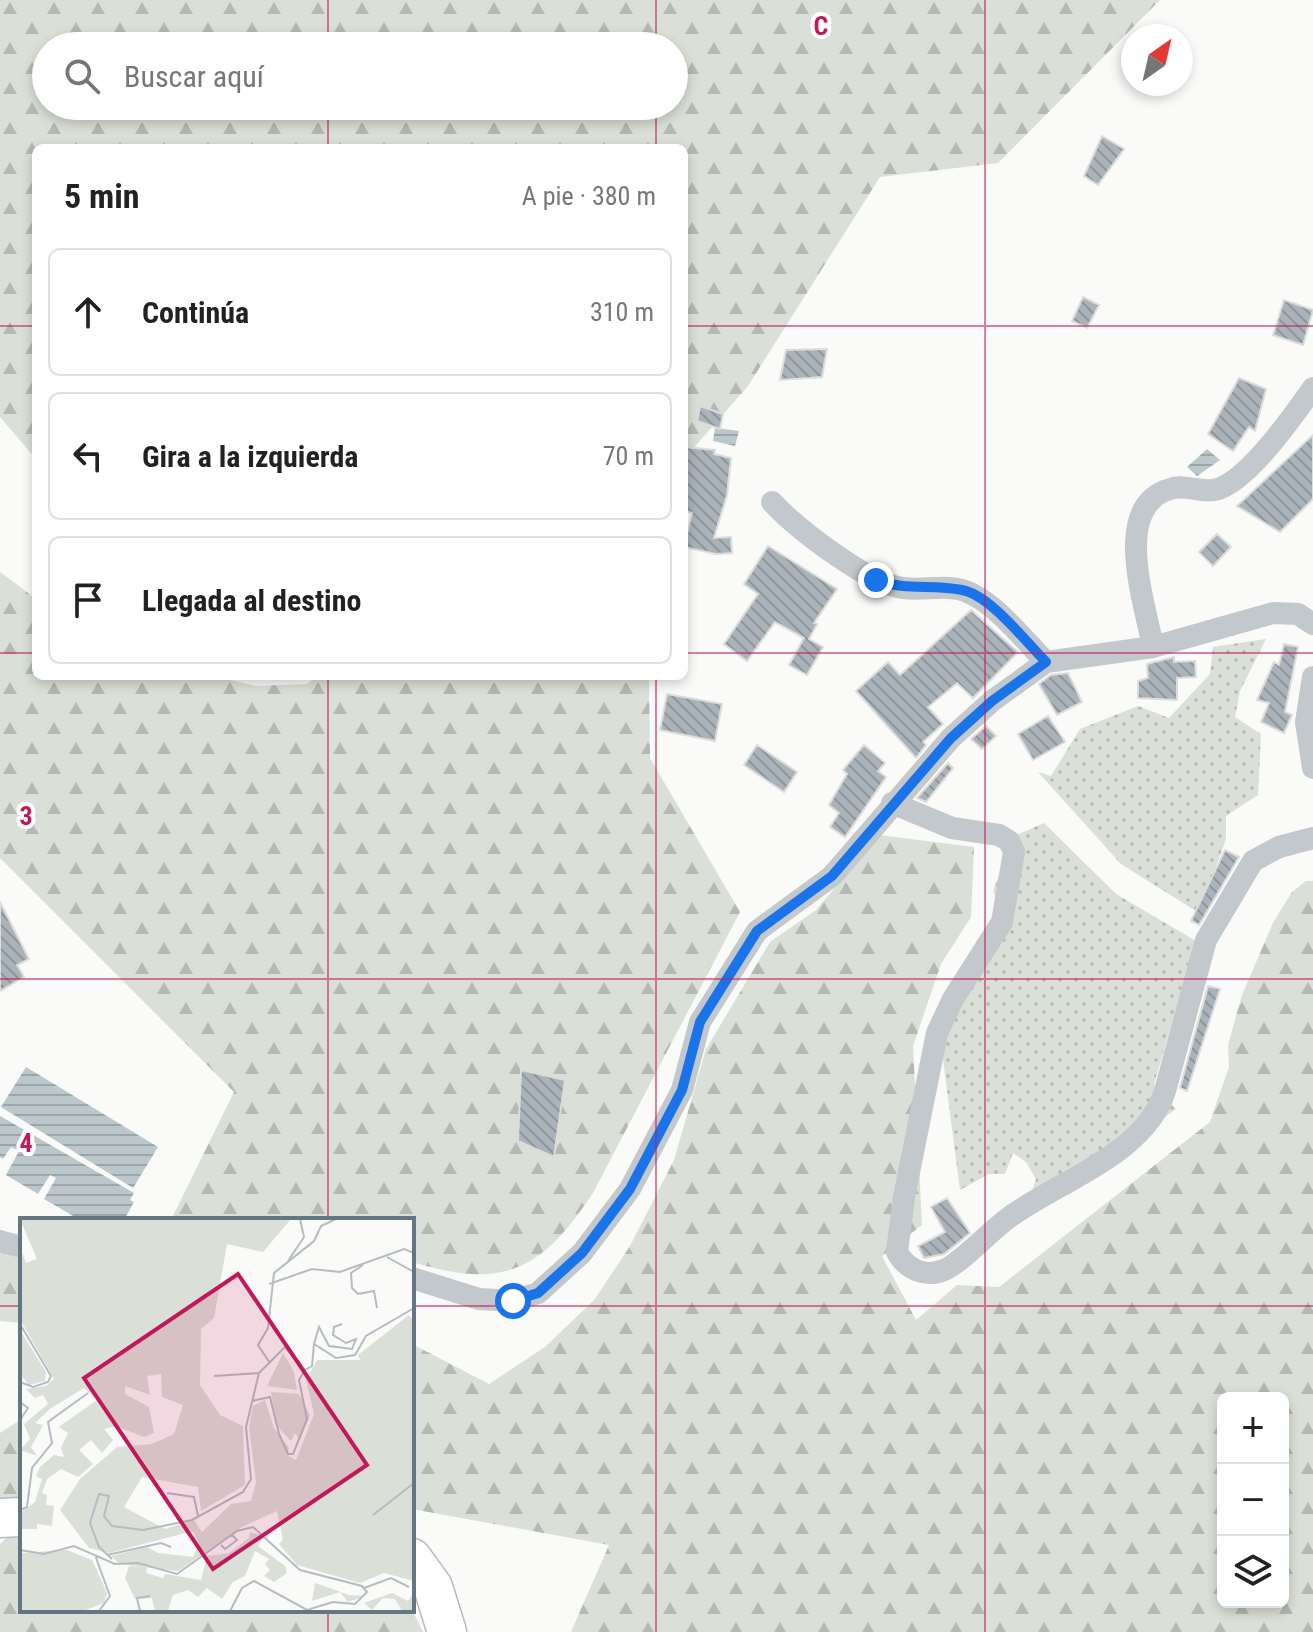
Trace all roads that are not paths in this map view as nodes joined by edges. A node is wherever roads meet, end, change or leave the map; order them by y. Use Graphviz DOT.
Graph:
graph roads {
  1 [pos="1313,388"];
  2 [pos="772,502"];
  3 [pos="1313,624"];
  4 [pos="1153,647"];
  5 [pos="1046,662"];
  6 [pos="1313,677"];
  7 [pos="1313,768"];
  8 [pos="892,803"];
  9 [pos="1313,838"];
  10 [pos="0,1241"];
  11 [pos="20,1246"];
  12 [pos="414,1279"];
  13 [pos="20,1517"];
  14 [pos="0,1518"];
  15 [pos="414,1561"];
  16 [pos="447,1632"];
  1 -- 4 [label="street"];
  2 -- 5 [label="street"];
  3 -- 4 [label="street"];
  4 -- 5 [label="street"];
  5 -- 8 [label="street"];
  6 -- 7 [label="street"];
  8 -- 9 [label="street"];
  8 -- 12 [label="street"];
  10 -- 11 [label="street"];
  13 -- 14 [label="highway"];
  15 -- 16 [label="highway"];
}
